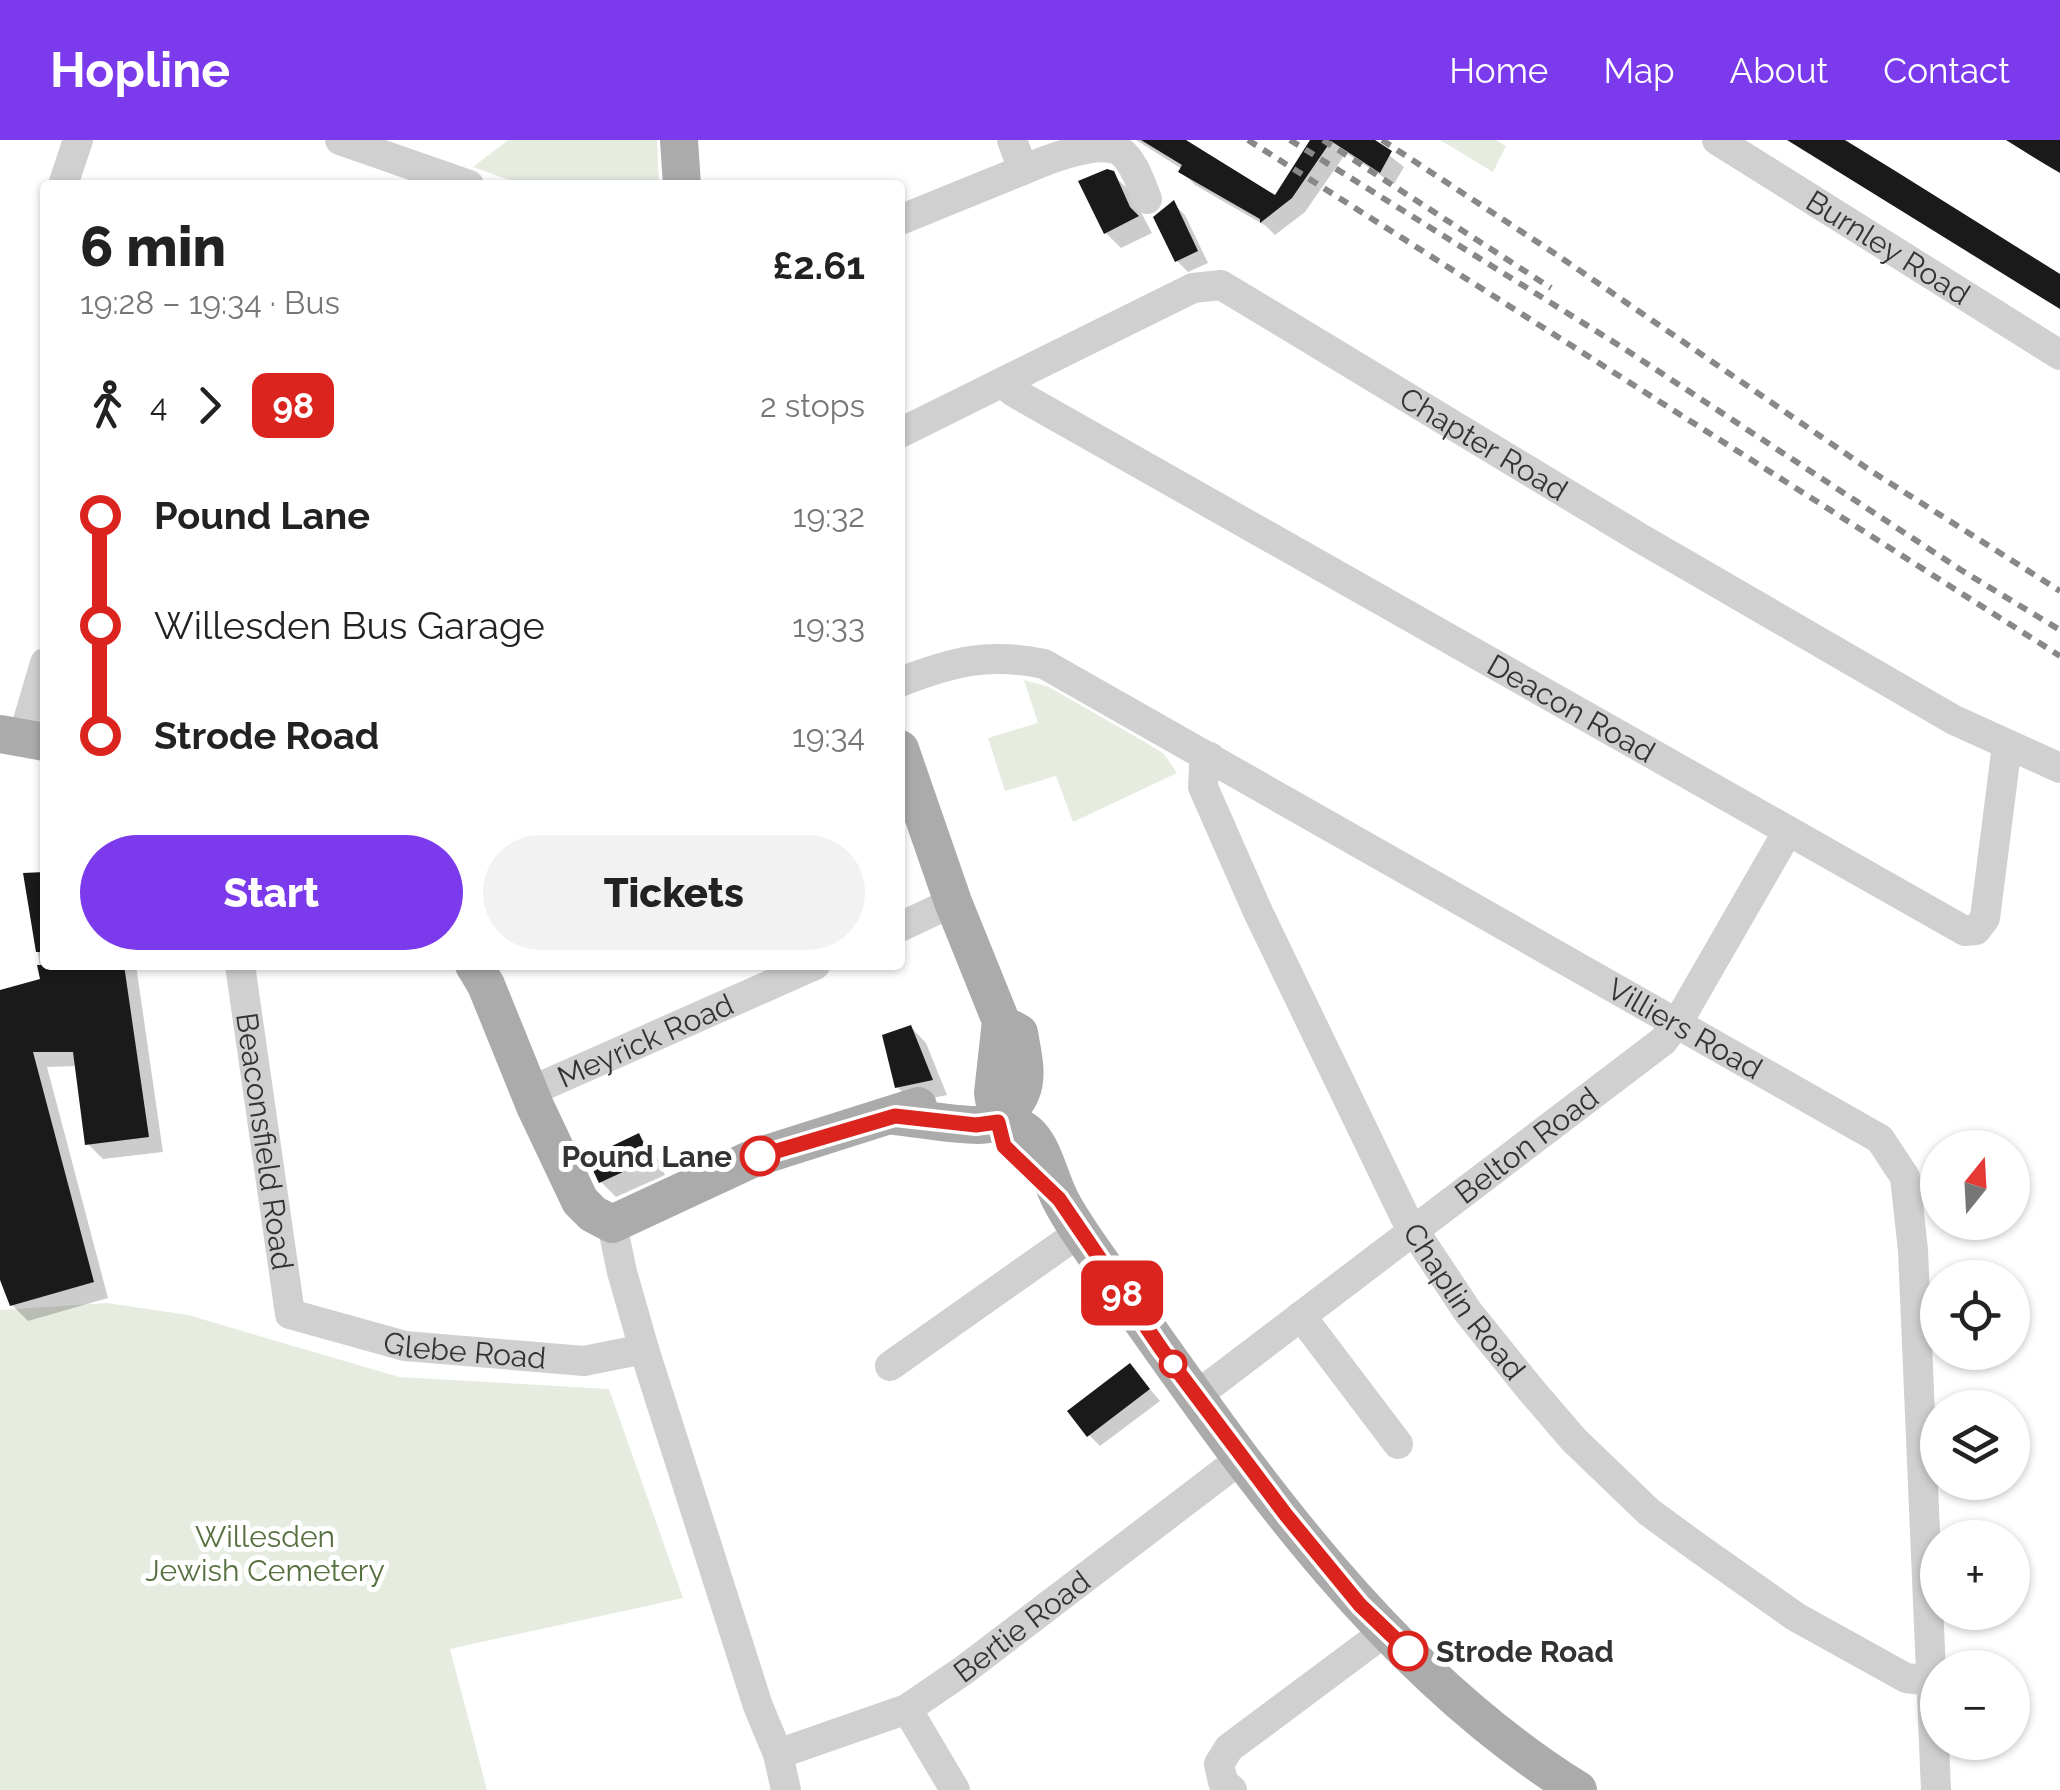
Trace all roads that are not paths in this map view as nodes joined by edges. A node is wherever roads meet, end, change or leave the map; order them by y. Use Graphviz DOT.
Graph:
graph roads {
  1 [pos="78,140"];
  2 [pos="340,140"];
  3 [pos="679,140"];
  4 [pos="1012,140"];
  5 [pos="1717,140"];
  6 [pos="1023,170"];
  7 [pos="65,180"];
  8 [pos="454,180"];
  9 [pos="682,180"];
  10 [pos="1147,199"];
  11 [pos="905,218"];
  12 [pos="2060,355"];
  13 [pos="1007,380"];
  14 [pos="905,431"];
  15 [pos="40,680"];
  16 [pos="905,680"];
  17 [pos="23,738"];
  18 [pos="2006,745"];
  19 [pos="1210,757"];
  20 [pos="905,763"];
  21 [pos="2060,768"];
  22 [pos="1788,832"];
  23 [pos="953,902"];
  24 [pos="905,925"];
  25 [pos="241,970"];
  26 [pos="476,970"];
  27 [pos="804,970"];
  28 [pos="1678,1022"];
  29 [pos="531,1090"];
  30 [pos="998,1122"];
  31 [pos="612,1224"];
  32 [pos="1414,1230"];
  33 [pos="1080,1232"];
  34 [pos="290,1314"];
  35 [pos="1301,1316"];
  36 [pos="644,1349"];
  37 [pos="890,1366"];
  38 [pos="1196,1396"];
  39 [pos="1398,1444"];
  40 [pos="1242,1458"];
  41 [pos="1386,1631"];
  42 [pos="1930,1650"];
  43 [pos="1920,1680"];
  44 [pos="907,1709"];
  45 [pos="778,1754"];
  46 [pos="1935,1760"];
  47 [pos="1574,1789"];
  48 [pos="786,1790"];
  49 [pos="955,1790"];
  50 [pos="1232,1790"];
  51 [pos="1936,1790"];
  1 -- 7 [label="street"];
  2 -- 8 [label="street"];
  3 -- 9 [label="main road"];
  4 -- 6 [label="street"];
  5 -- 12 [label="street, Burnley Road"];
  6 -- 10 [label="street"];
  6 -- 11 [label="street"];
  13 -- 14 [label="street, Chapter Road"];
  13 -- 18 [label="street, Chapter Road"];
  13 -- 22 [label="street, Deacon Road"];
  15 -- 17 [label="street"];
  16 -- 19 [label="street, Villiers Road"];
  18 -- 21 [label="street, Chapter Road"];
  18 -- 22 [label="street, Deacon Road"];
  19 -- 28 [label="street, Villiers Road"];
  19 -- 32 [label="street, Chaplin Road"];
  20 -- 23 [label="main road"];
  22 -- 28 [label="street, Belton Road"];
  23 -- 24 [label="street"];
  23 -- 30 [label="main road"];
  25 -- 34 [label="street, Beaconsfield Road"];
  26 -- 29 [label="main road"];
  27 -- 29 [label="street, Meyrick Road"];
  28 -- 32 [label="street, Belton Road"];
  28 -- 42 [label="street, Villiers Road"];
  29 -- 31 [label="main road"];
  30 -- 31 [label="main road"];
  30 -- 33 [label="main road"];
  31 -- 36 [label="street"];
  32 -- 35 [label="street, Belton Road"];
  32 -- 43 [label="street, Chaplin Road"];
  33 -- 37 [label="street"];
  33 -- 38 [label="main road"];
  34 -- 36 [label="street, Glebe Road"];
  35 -- 38 [label="street, Belton Road"];
  35 -- 39 [label="street"];
  36 -- 45 [label="street"];
  38 -- 40 [label="main road"];
  40 -- 41 [label="main road"];
  40 -- 44 [label="street, Bertie Road"];
  41 -- 47 [label="main road"];
  41 -- 50 [label="street"];
  44 -- 45 [label="street, Bertie Road"];
  44 -- 49 [label="street"];
  45 -- 48 [label="street"];
  46 -- 51 [label="street, Villiers Road"];
}
